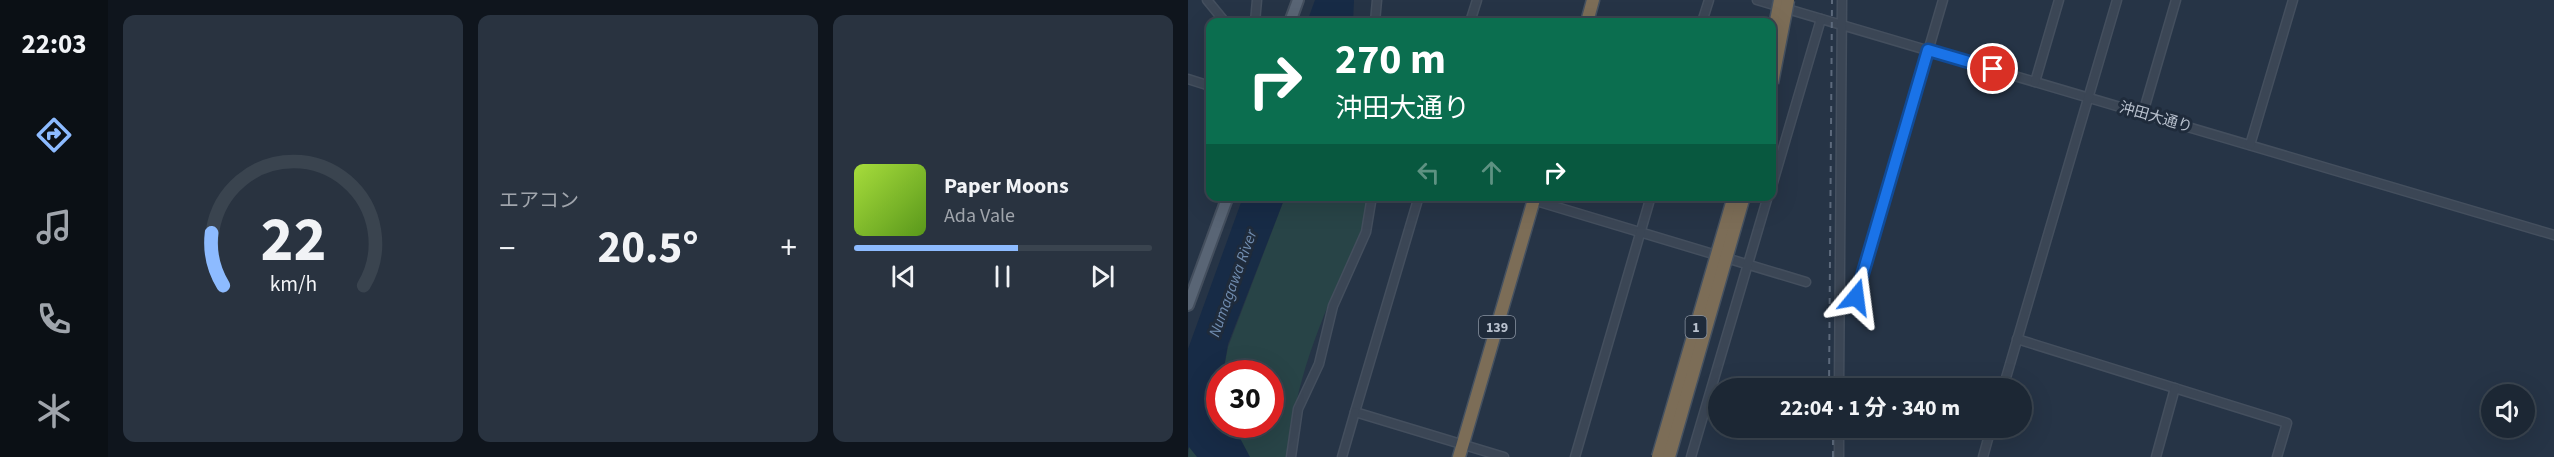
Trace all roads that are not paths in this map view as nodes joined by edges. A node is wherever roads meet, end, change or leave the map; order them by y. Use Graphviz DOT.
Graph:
graph roads {
  1 [pos="1207,0"];
  2 [pos="1257,0"];
  3 [pos="1298,0"];
  4 [pos="1377,0"];
  5 [pos="1476,0"];
  6 [pos="1593,0"];
  7 [pos="1709,0"];
  8 [pos="1757,0"];
  9 [pos="1779,0"];
  10 [pos="1788,0"];
  11 [pos="1842,0"];
  12 [pos="1943,0"];
  13 [pos="2059,0"];
  14 [pos="2117,0"];
  15 [pos="2176,0"];
  16 [pos="2293,0"];
  17 [pos="1222,18"];
  18 [pos="1255,18"];
  19 [pos="1291,18"];
  20 [pos="1375,18"];
  21 [pos="1471,18"];
  22 [pos="1588,18"];
  23 [pos="1703,18"];
  24 [pos="1776,18"];
  25 [pos="1821,19"];
  26 [pos="1842,25"];
  27 [pos="1928,50"];
  28 [pos="1776,62"];
  29 [pos="1188,79"];
  30 [pos="2036,82"];
  31 [pos="1206,85"];
  32 [pos="2089,97"];
  33 [pos="2143,113"];
  34 [pos="2250,145"];
  35 [pos="1776,172"];
  36 [pos="1226,201"];
  37 [pos="1371,201"];
  38 [pos="1418,201"];
  39 [pos="1533,201"];
  40 [pos="1540,201"];
  41 [pos="1650,201"];
  42 [pos="1733,201"];
  43 [pos="1743,201"];
  44 [pos="1767,201"];
  45 [pos="1641,233"];
  46 [pos="2554,235"];
  47 [pos="1748,265"];
  48 [pos="1806,282"];
  49 [pos="1840,292"];
  50 [pos="1188,305"];
  51 [pos="2017,339"];
  52 [pos="1839,378"];
  53 [pos="2006,378"];
  54 [pos="2175,388"];
  55 [pos="1355,412"];
  56 [pos="1839,438"];
  57 [pos="1988,438"];
  58 [pos="1462,444"];
  59 [pos="1291,457"];
  60 [pos="1342,457"];
  61 [pos="1459,457"];
  62 [pos="1504,457"];
  63 [pos="1575,457"];
  64 [pos="1658,457"];
  65 [pos="1668,457"];
  66 [pos="1691,457"];
  67 [pos="1839,457"];
  68 [pos="1983,457"];
  69 [pos="2156,457"];
  70 [pos="2277,457"];
  1 -- 17 [label="street"];
  2 -- 18 [label="street"];
  3 -- 19 [label="main road"];
  4 -- 20 [label="street"];
  5 -- 21 [label="street"];
  6 -- 22 [label="highway"];
  7 -- 23 [label="street"];
  8 -- 25 [label="street, 沖田大通り"];
  9 -- 24 [label="highway, bridge"];
  10 -- 28 [label="highway, bridge"];
  11 -- 26 [label="street"];
  12 -- 27 [label="street"];
  13 -- 30 [label="street"];
  14 -- 32 [label="street"];
  15 -- 33 [label="street"];
  16 -- 34 [label="street"];
  25 -- 26 [label="street, 沖田大通り"];
  25 -- 35 [label="street"];
  26 -- 27 [label="street, 沖田大通り"];
  26 -- 49 [label="street"];
  27 -- 30 [label="street, 沖田大通り"];
  27 -- 49 [label="street"];
  29 -- 31 [label="street"];
  30 -- 32 [label="street, 沖田大通り"];
  32 -- 33 [label="street, 沖田大通り"];
  32 -- 51 [label="street"];
  33 -- 34 [label="street, 沖田大通り"];
  34 -- 46 [label="street, 沖田大通り"];
  36 -- 50 [label="main road"];
  37 -- 59 [label="street"];
  38 -- 55 [label="street"];
  39 -- 58 [label="highway, 139"];
  40 -- 45 [label="street"];
  41 -- 45 [label="street"];
  42 -- 64 [label="highway, 1, bridge"];
  43 -- 65 [label="highway, 1, bridge"];
  44 -- 47 [label="street"];
  45 -- 47 [label="street"];
  45 -- 63 [label="street"];
  47 -- 48 [label="street"];
  47 -- 66 [label="street"];
  49 -- 52 [label="street"];
  51 -- 53 [label="street"];
  51 -- 54 [label="street"];
  54 -- 69 [label="street"];
  54 -- 70 [label="street"];
  55 -- 58 [label="street"];
  55 -- 60 [label="street"];
  56 -- 67 [label="street"];
  57 -- 68 [label="street"];
  58 -- 61 [label="highway, 139"];
  58 -- 62 [label="street"];
}
